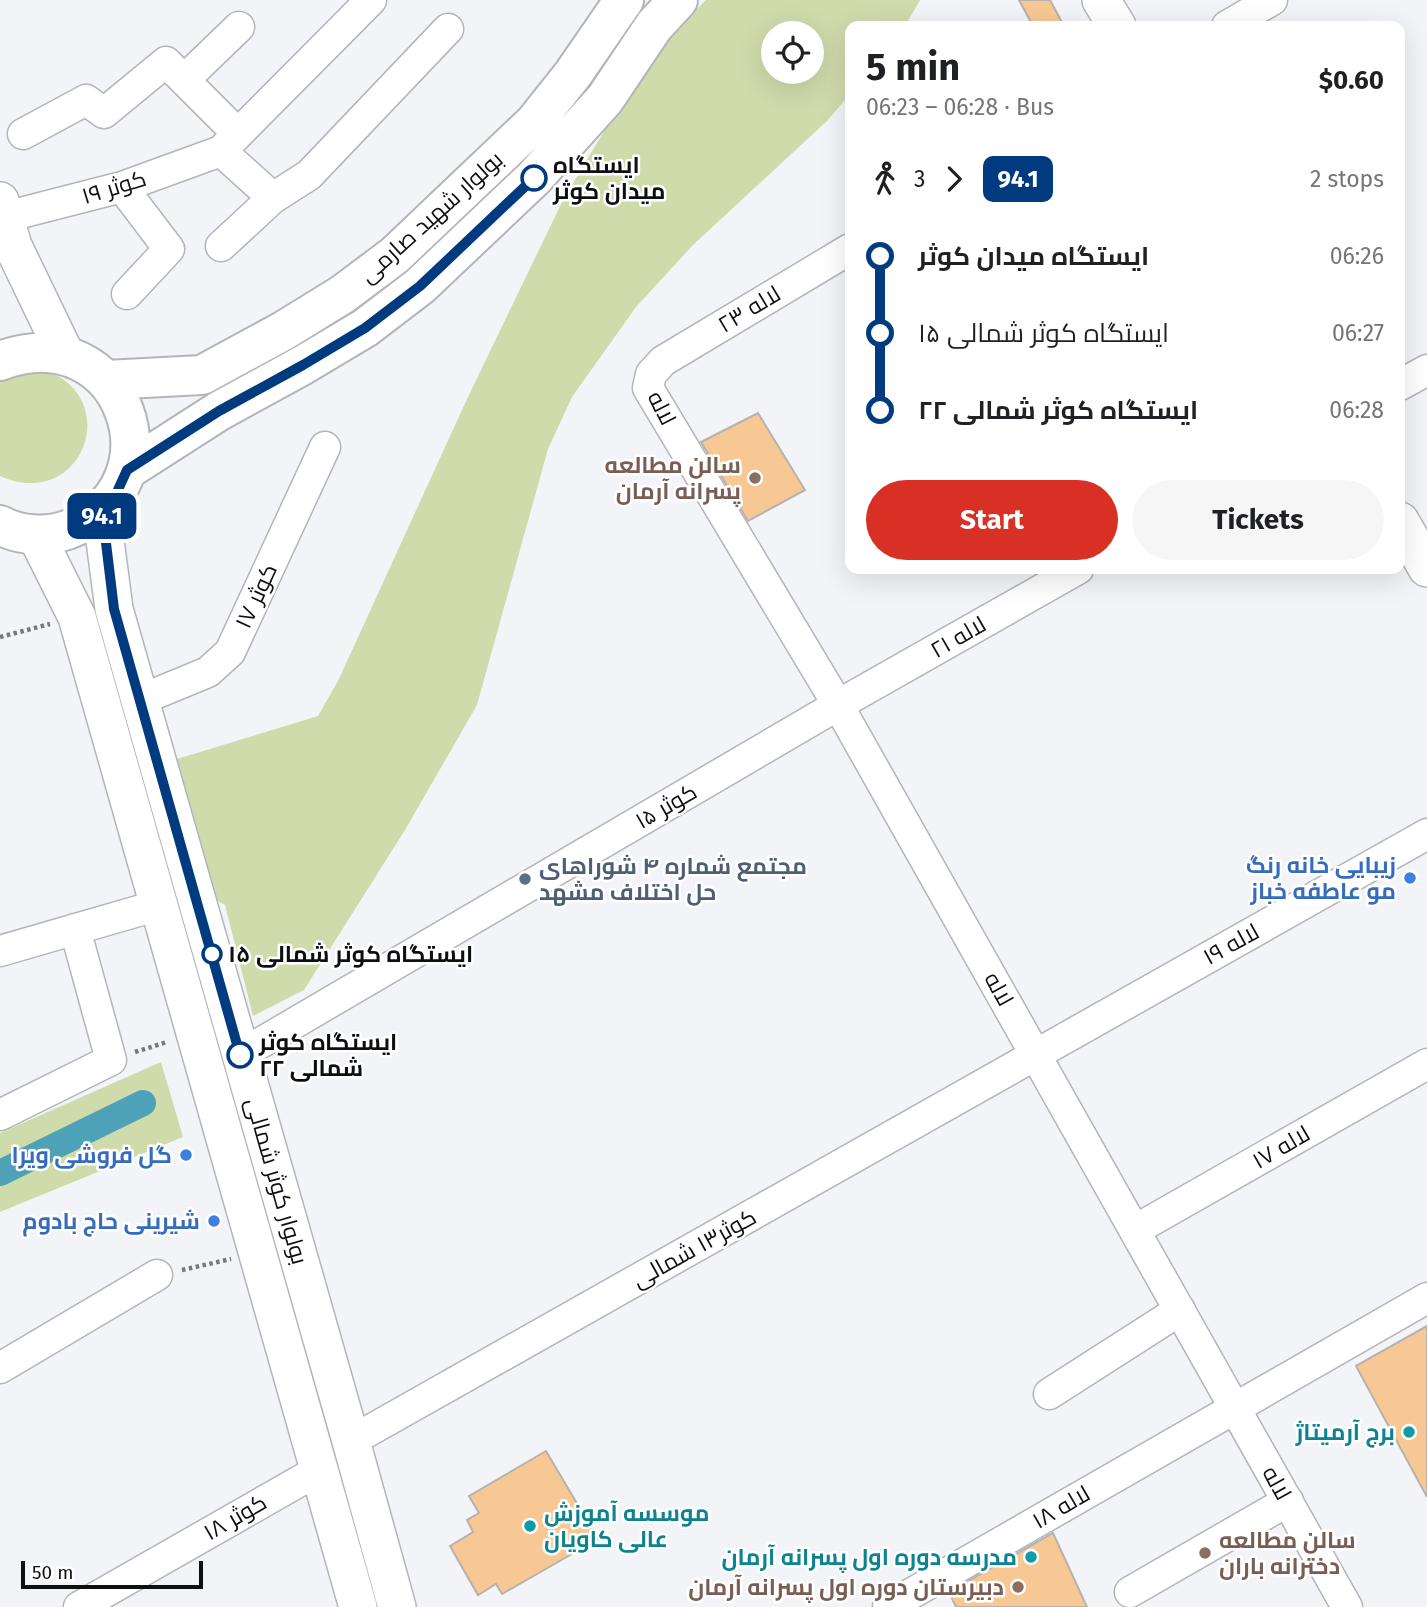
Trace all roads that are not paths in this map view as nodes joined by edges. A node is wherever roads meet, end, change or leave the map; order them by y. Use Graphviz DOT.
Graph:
graph roads {
  1 [pos="371,0"];
  2 [pos="624,0"];
  3 [pos="678,0"];
  4 [pos="1101,0"];
  5 [pos="1272,0"];
  6 [pos="1114,21"];
  7 [pos="1236,21"];
  8 [pos="239,27"];
  9 [pos="448,29"];
  10 [pos="184,80"];
  11 [pos="23,134"];
  12 [pos="229,143"];
  13 [pos="122,187"];
  14 [pos="273,198"];
  15 [pos="2,209"];
  16 [pos="221,246"];
  17 [pos="845,252"];
  18 [pos="127,295"];
  19 [pos="66,356"];
  20 [pos="0,361"];
  21 [pos="1427,370"];
  22 [pos="651,374"];
  23 [pos="106,380"];
  24 [pos="1405,382"];
  25 [pos="325,447"];
  26 [pos="127,470"];
  27 [pos="102,510"];
  28 [pos="0,525"];
  29 [pos="1405,530"];
  30 [pos="36,535"];
  31 [pos="1427,568"];
  32 [pos="1069,574"];
  33 [pos="140,700"];
  34 [pos="838,705"];
  35 [pos="1427,834"];
  36 [pos="159,905"];
  37 [pos="75,929"];
  38 [pos="0,951"];
  39 [pos="240,1055"];
  40 [pos="1036,1055"];
  41 [pos="1427,1064"];
  42 [pos="0,1115"];
  43 [pos="1135,1230"];
  44 [pos="157,1275"];
  45 [pos="1427,1298"];
  46 [pos="1180,1310"];
  47 [pos="0,1368"];
  48 [pos="1049,1394"];
  49 [pos="1235,1408"];
  50 [pos="351,1441"];
  51 [pos="319,1470"];
  52 [pos="1287,1501"];
  53 [pos="1130,1592"];
  54 [pos="79,1607"];
  55 [pos="358,1607"];
  56 [pos="397,1607"];
  57 [pos="888,1607"];
  58 [pos="1347,1607"];
  1 -- 12 [label="street"];
  2 -- 23 [label="main road, بولوار شهید صارمی"];
  3 -- 26 [label="main road, بولوار شهید صارمی"];
  4 -- 6 [label="street"];
  5 -- 7 [label="street"];
  8 -- 10 [label="street"];
  9 -- 14 [label="street"];
  10 -- 11 [label="street"];
  10 -- 12 [label="street"];
  12 -- 13 [label="street, کوثر ۱۹"];
  12 -- 14 [label="street"];
  13 -- 15 [label="street, کوثر ۱۹"];
  13 -- 18 [label="street"];
  14 -- 16 [label="street"];
  15 -- 19 [label="street"];
  17 -- 22 [label="street, لاله ۲۳"];
  19 -- 20 [label="main road"];
  19 -- 23 [label="main road"];
  21 -- 24 [label="street"];
  22 -- 34 [label="street, لاله"];
  23 -- 26 [label="main road"];
  25 -- 33 [label="street, کوثر ۱۷"];
  26 -- 27 [label="main road"];
  27 -- 30 [label="main road"];
  27 -- 33 [label="street, بولوار کوثر شمالی"];
  28 -- 30 [label="main road"];
  29 -- 31 [label="street"];
  30 -- 36 [label="street, بولوار کوثر شمالی"];
  32 -- 34 [label="street, لاله ۲۱"];
  33 -- 39 [label="street, بولوار کوثر شمالی"];
  34 -- 39 [label="street, کوثر ۱۵"];
  34 -- 40 [label="street, لاله"];
  35 -- 40 [label="street, لاله ۱۹"];
  36 -- 37 [label="street"];
  36 -- 51 [label="street, بولوار کوثر شمالی"];
  37 -- 38 [label="street"];
  37 -- 42 [label="street"];
  39 -- 50 [label="street, بولوار کوثر شمالی"];
  40 -- 43 [label="street, لاله"];
  40 -- 50 [label="street, کوثر۱۳ شمالی"];
  41 -- 43 [label="street, لاله ۱۷"];
  43 -- 46 [label="street, لاله"];
  44 -- 47 [label="street"];
  45 -- 49 [label="street, لاله ۱۸"];
  46 -- 48 [label="street"];
  46 -- 49 [label="street, لاله"];
  49 -- 52 [label="street, لاله"];
  49 -- 57 [label="street, لاله ۱۸"];
  50 -- 56 [label="street, بولوار کوثر شمالی"];
  51 -- 54 [label="street, کوثر ۱۸"];
  51 -- 55 [label="street, بولوار کوثر شمالی"];
  52 -- 53 [label="street"];
  52 -- 58 [label="street, لاله"];
}
